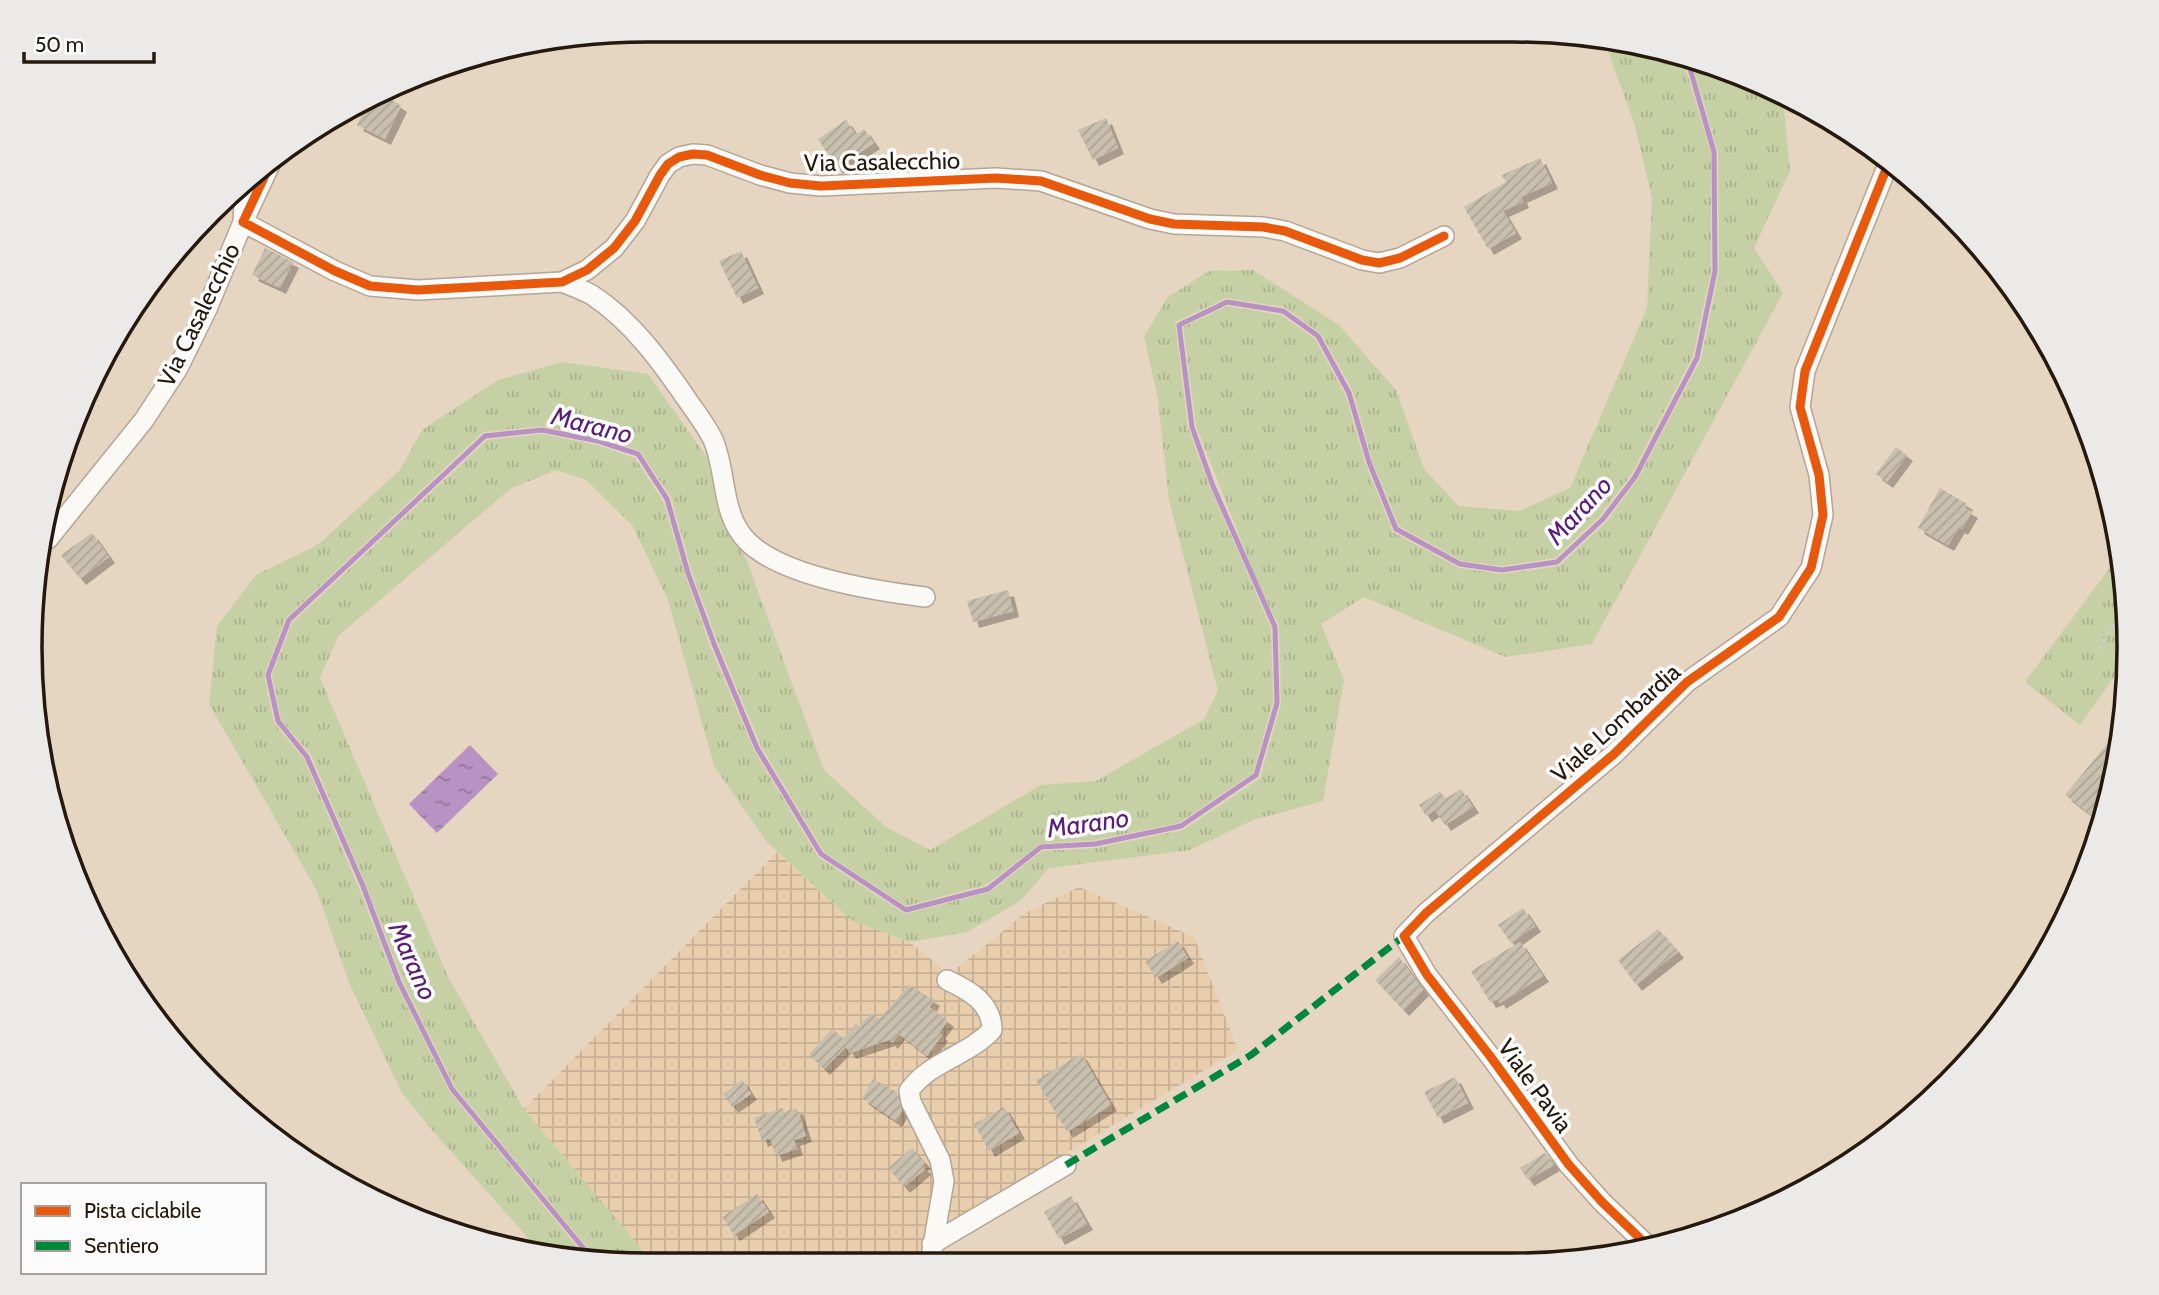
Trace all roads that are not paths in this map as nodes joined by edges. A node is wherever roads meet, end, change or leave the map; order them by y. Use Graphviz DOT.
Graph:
graph roads {
  1 [pos="1885,171"];
  2 [pos="263,180"];
  3 [pos="244,195"];
  4 [pos="243,222"];
  5 [pos="1444,236"];
  6 [pos="562,282"];
  7 [pos="53,532"];
  8 [pos="925,597"];
  9 [pos="1404,936"];
  10 [pos="947,980"];
  11 [pos="1066,1165"];
  12 [pos="1640,1239"];
  13 [pos="931,1253"];
  1 -- 9 [label="street, Viale Lombardia"];
  2 -- 4 [label="street, Via Casalecchio"];
  3 -- 4 [label="street, Via Casalecchio"];
  4 -- 6 [label="street, Via Casalecchio"];
  4 -- 7 [label="street, Via Casalecchio"];
  5 -- 6 [label="street, Via Casalecchio"];
  6 -- 8 [label="street, Via Casalecchio"];
  9 -- 12 [label="street, Viale Pavia"];
  10 -- 13 [label="street"];
  11 -- 13 [label="street"];
}
